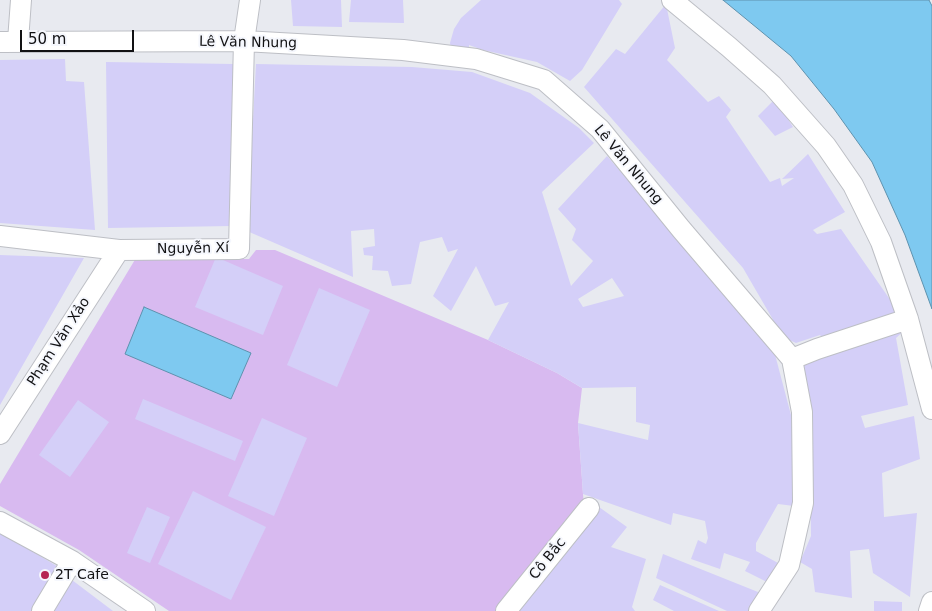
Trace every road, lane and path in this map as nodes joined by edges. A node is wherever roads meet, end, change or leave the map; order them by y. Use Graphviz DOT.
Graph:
graph roads {
  1 [pos="20,0"];
  2 [pos="250,0"];
  3 [pos="672,0"];
  4 [pos="244,41"];
  5 [pos="9,42"];
  6 [pos="0,236"];
  7 [pos="119,250"];
  8 [pos="908,319"];
  9 [pos="792,360"];
  10 [pos="932,409"];
  11 [pos="0,434"];
  12 [pos="589,508"];
  13 [pos="0,522"];
  14 [pos="72,562"];
  15 [pos="932,602"];
  16 [pos="42,611"];
  17 [pos="145,611"];
  18 [pos="506,611"];
  19 [pos="760,611"];
  20 [pos="929,611"];
  1 -- 5 [label="street"];
  2 -- 4 [label="street"];
  3 -- 8 [label="street"];
  4 -- 5 [label="street, Lê Văn Nhung"];
  4 -- 7 [label="street, Nguyễn Xí"];
  4 -- 9 [label="street, Lê Văn Nhung"];
  6 -- 7 [label="street, Nguyễn Xí"];
  7 -- 11 [label="street, Phạm Văn Xảo"];
  8 -- 9 [label="street"];
  8 -- 10 [label="street"];
  9 -- 19 [label="street, Lê Văn Nhung"];
  12 -- 18 [label="street, Cô Bắc"];
  13 -- 14 [label="street"];
  14 -- 16 [label="street"];
  14 -- 17 [label="street"];
  15 -- 20 [label="street"];
}
